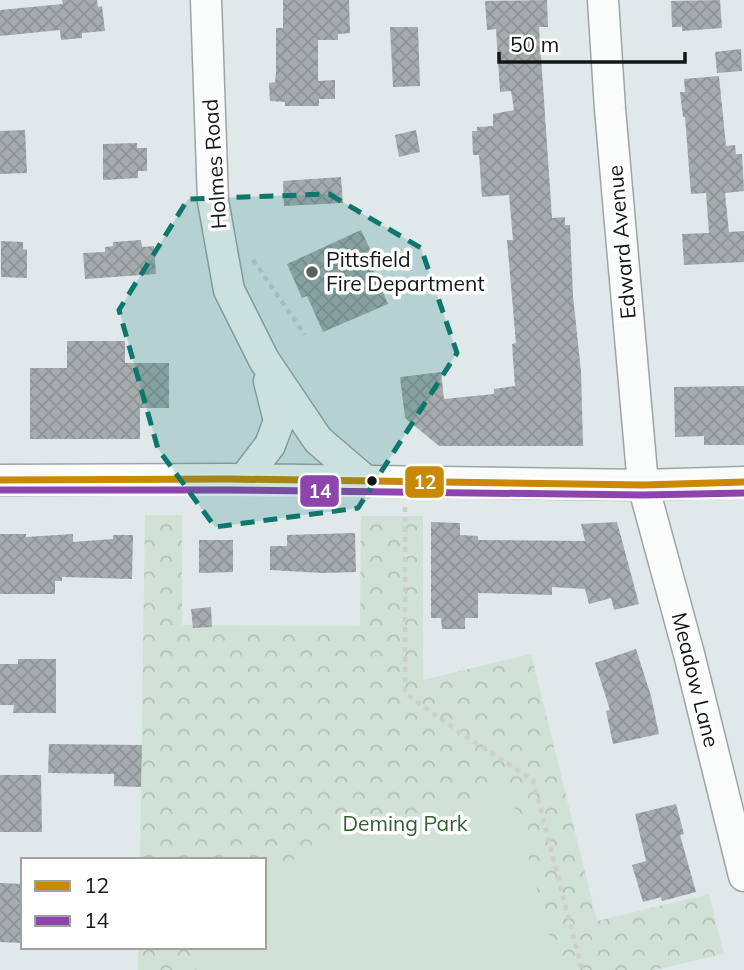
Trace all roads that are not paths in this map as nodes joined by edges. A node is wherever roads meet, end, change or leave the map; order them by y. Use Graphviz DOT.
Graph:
graph roads {
  1 [pos="206,0"];
  2 [pos="603,0"];
  3 [pos="264,360"];
  4 [pos="244,479"];
  5 [pos="0,480"];
  6 [pos="367,482"];
  7 [pos="744,482"];
  8 [pos="643,485"];
  9 [pos="735,806"];
  10 [pos="744,876"];
  1 -- 3 [label="street, Holmes Road"];
  2 -- 8 [label="street, Edward Avenue"];
  3 -- 4 [label="street, Holmes Road"];
  3 -- 6 [label="street, Holmes Road"];
  4 -- 5 [label="street"];
  4 -- 6 [label="street"];
  6 -- 8 [label="street"];
  7 -- 8 [label="street"];
  8 -- 9 [label="street, Meadow Lane"];
  9 -- 10 [label="street, Meadow Lane"];
}
